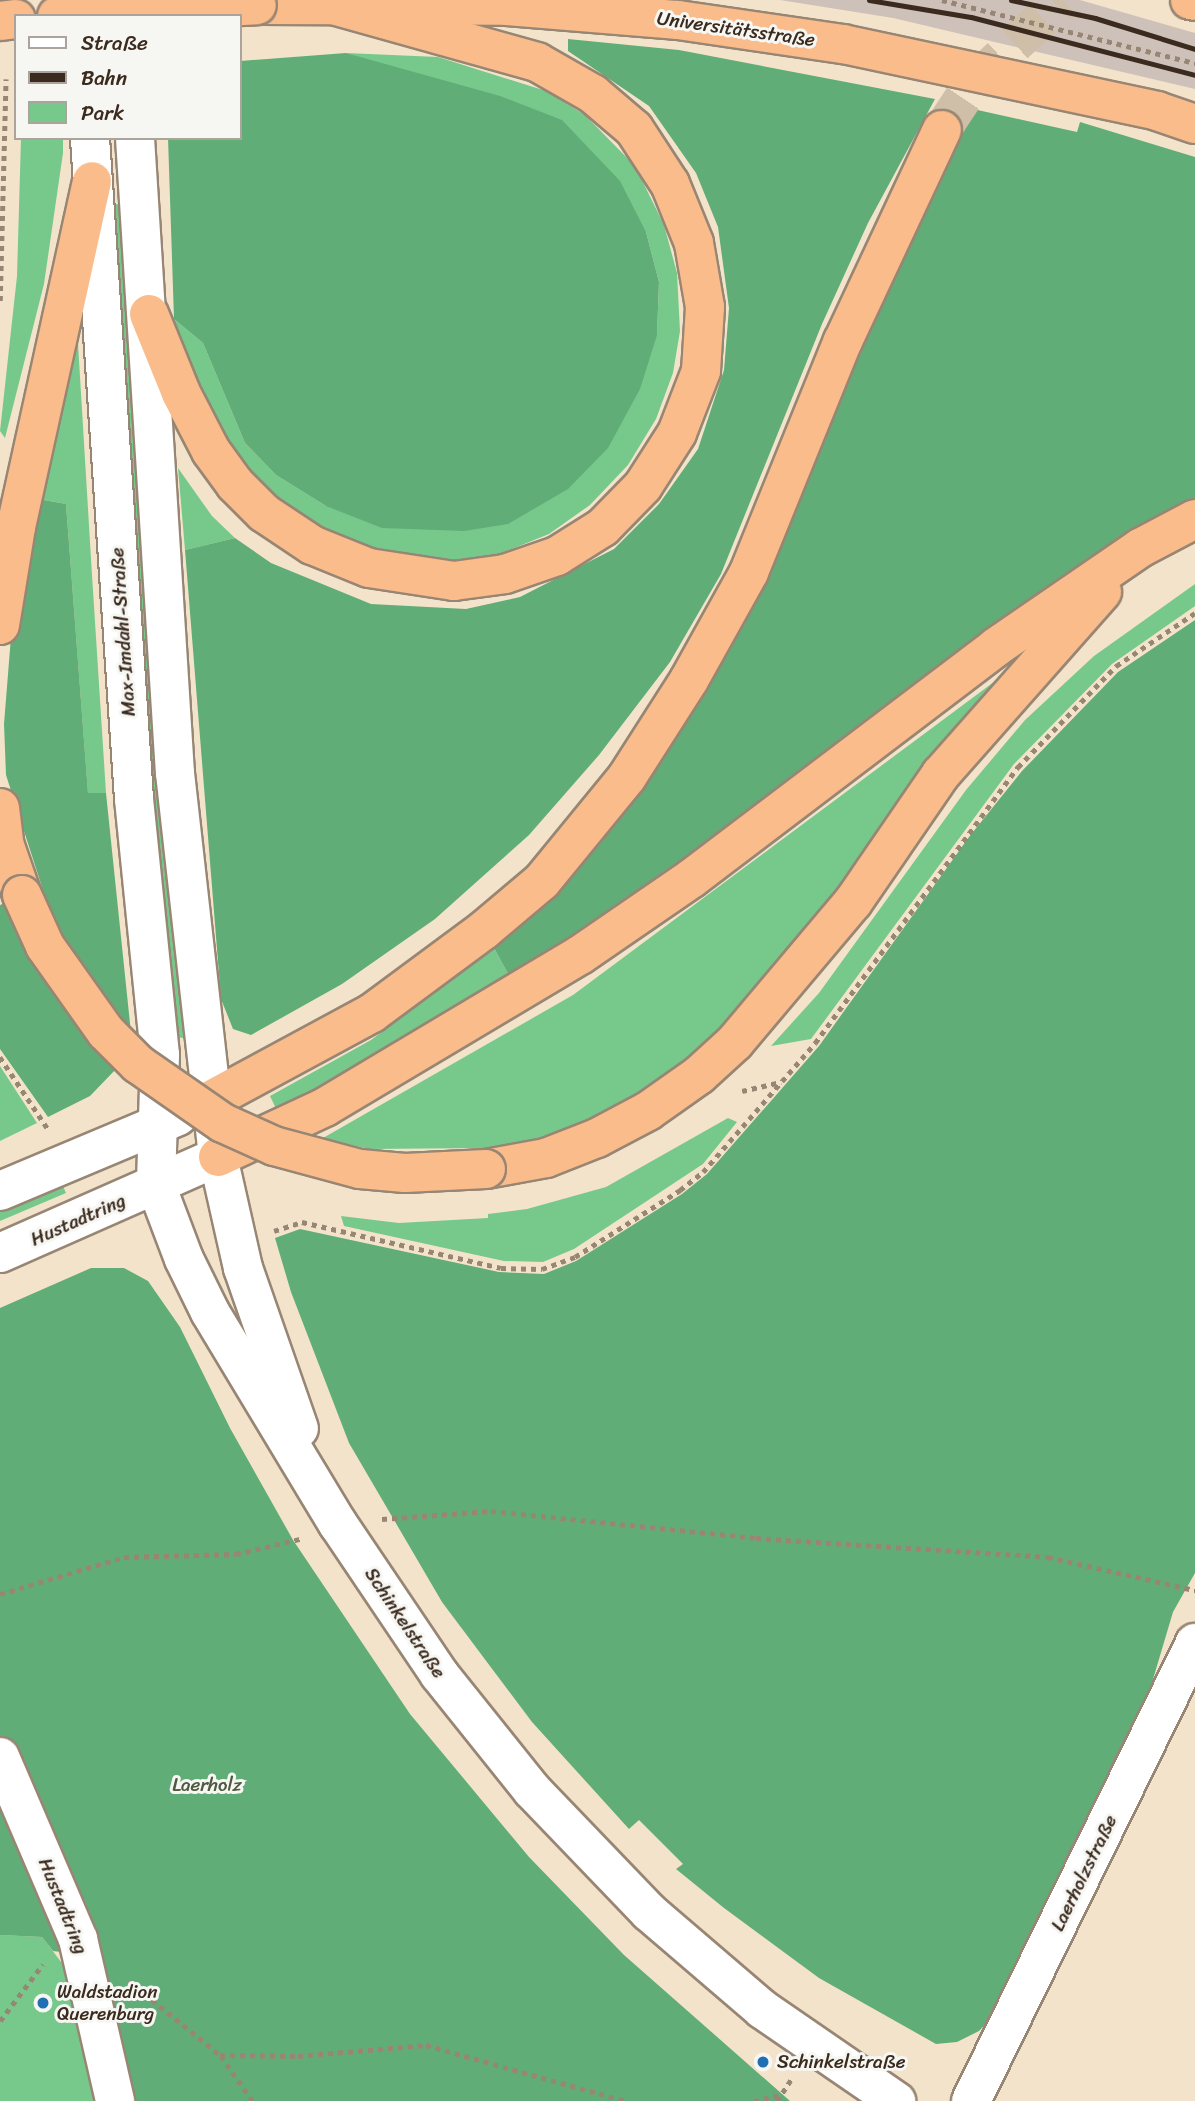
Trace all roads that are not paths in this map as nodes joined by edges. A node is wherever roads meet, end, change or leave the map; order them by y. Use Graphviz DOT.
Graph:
graph roads {
  1 [pos="1190,0"];
  2 [pos="1195,1"];
  3 [pos="326,3"];
  4 [pos="93,14"];
  5 [pos="1195,124"];
  6 [pos="942,130"];
  7 [pos="90,140"];
  8 [pos="135,140"];
  9 [pos="92,181"];
  10 [pos="149,314"];
  11 [pos="1195,519"];
  12 [pos="1140,548"];
  13 [pos="0,624"];
  14 [pos="0,808"];
  15 [pos="211,1101"];
  16 [pos="157,1125"];
  17 [pos="218,1157"];
  18 [pos="156,1185"];
  19 [pos="0,1191"];
  20 [pos="0,1254"];
  21 [pos="331,1513"];
  22 [pos="1195,1643"];
  23 [pos="1185,1690"];
  24 [pos="0,1758"];
  25 [pos="115,2101"];
  26 [pos="896,2101"];
  27 [pos="971,2101"];
  1 -- 2 [label="highway"];
  3 -- 4 [label="highway, Universitätsstraße, bridge"];
  3 -- 5 [label="highway, Universitätsstraße"];
  3 -- 10 [label="highway"];
  6 -- 15 [label="highway"];
  7 -- 9 [label="street, Max-Imdahl-Straße"];
  8 -- 10 [label="street"];
  9 -- 13 [label="highway"];
  9 -- 16 [label="street, Max-Imdahl-Straße"];
  10 -- 15 [label="street"];
  11 -- 12 [label="highway"];
  12 -- 14 [label="highway, bridge"];
  12 -- 17 [label="highway"];
  15 -- 16 [label="street"];
  15 -- 17 [label="street"];
  16 -- 18 [label="street"];
  16 -- 19 [label="street"];
  17 -- 18 [label="street, Hustadtring"];
  17 -- 21 [label="street, Schinkelstraße"];
  18 -- 20 [label="street, Hustadtring"];
  18 -- 21 [label="street, Schinkelstraße"];
  21 -- 26 [label="street, Schinkelstraße"];
  22 -- 23 [label="street, Laerholzstraße"];
  23 -- 27 [label="street, Laerholzstraße"];
  24 -- 25 [label="street, Hustadtring"];
}
